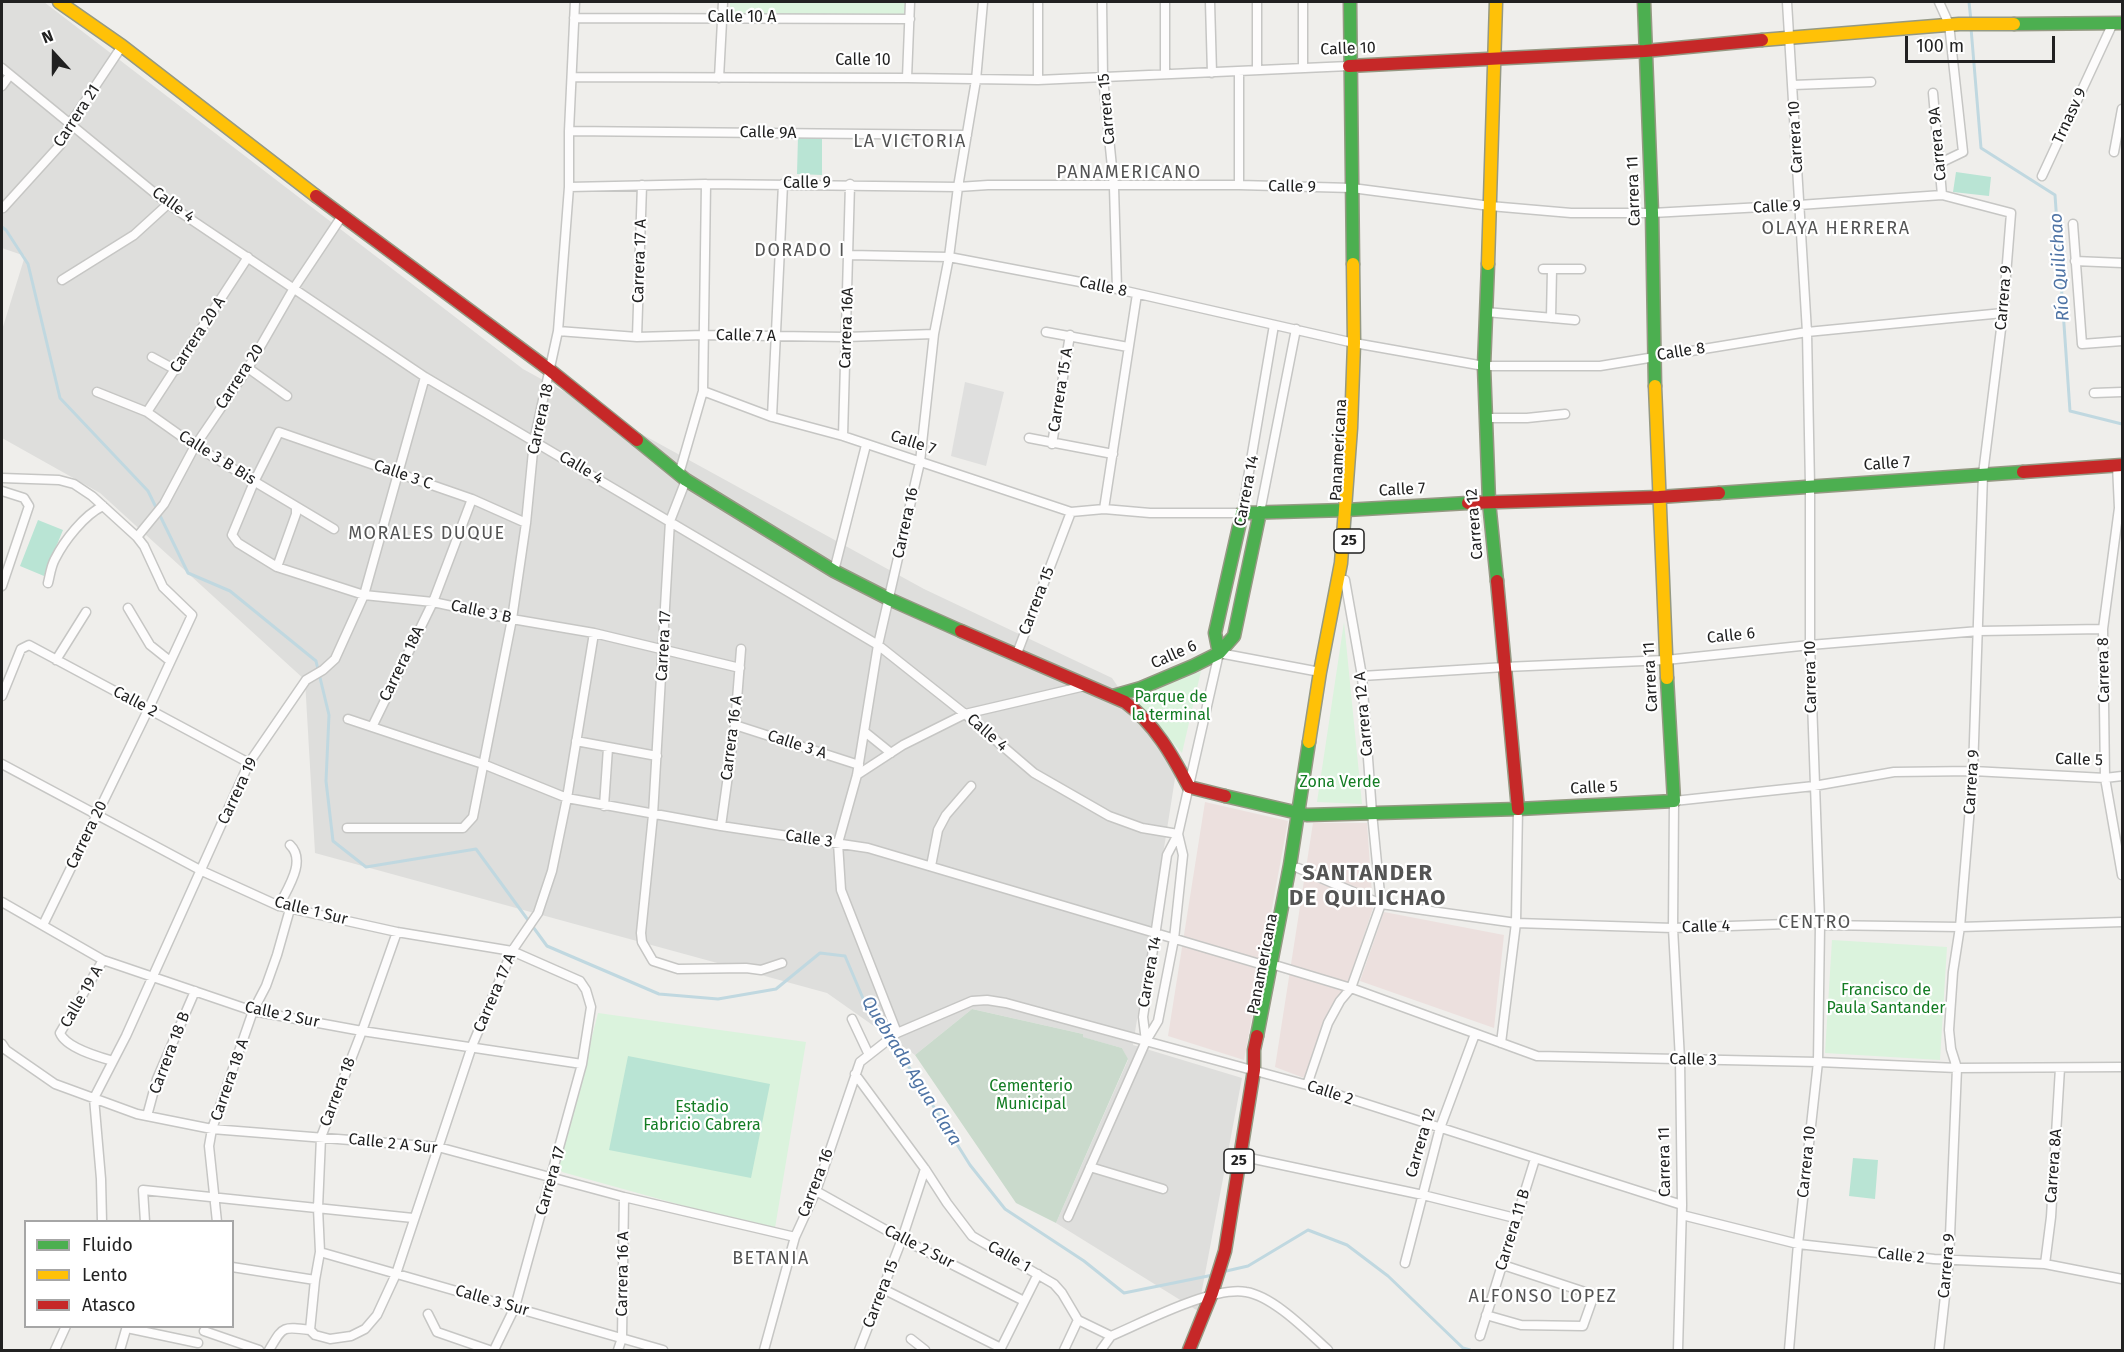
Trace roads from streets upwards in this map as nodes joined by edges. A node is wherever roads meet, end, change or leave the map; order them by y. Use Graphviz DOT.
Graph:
graph roads {
  1 [pos="59,2"];
  2 [pos="574,2"];
  3 [pos="723,2"];
  4 [pos="910,2"];
  5 [pos="983,2"];
  6 [pos="1038,2"];
  7 [pos="1102,2"];
  8 [pos="1165,2"];
  9 [pos="1210,2"];
  10 [pos="1257,2"];
  11 [pos="1303,2"];
  12 [pos="1350,2"];
  13 [pos="1356,2"];
  14 [pos="1496,2"];
  15 [pos="1644,2"];
  16 [pos="1787,2"];
  17 [pos="1940,2"];
  18 [pos="574,18"];
  19 [pos="722,18"];
  20 [pos="910,19"];
  21 [pos="2118,23"];
  22 [pos="1954,24"];
  23 [pos="1790,37"];
  24 [pos="122,46"];
  25 [pos="1645,51"];
  26 [pos="1495,60"];
  27 [pos="1352,66"];
  28 [pos="1303,67"];
  29 [pos="2,68"];
  30 [pos="1257,70"];
  31 [pos="1239,72"];
  32 [pos="1165,74"];
  33 [pos="1212,74"];
  34 [pos="10,75"];
  35 [pos="573,77"];
  36 [pos="719,78"];
  37 [pos="907,78"];
  38 [pos="1103,78"];
  39 [pos="976,80"];
  40 [pos="1038,80"];
  41 [pos="1871,82"];
  42 [pos="1793,85"];
  43 [pos="2,86"];
  44 [pos="1933,93"];
  45 [pos="2122,109"];
  46 [pos="70,124"];
  47 [pos="569,130"];
  48 [pos="967,135"];
  49 [pos="2114,152"];
  50 [pos="1940,163"];
  51 [pos="2042,176"];
  52 [pos="706,184"];
  53 [pos="783,184"];
  54 [pos="850,184"];
  55 [pos="642,185"];
  56 [pos="1239,185"];
  57 [pos="569,187"];
  58 [pos="958,187"];
  59 [pos="1114,187"];
  60 [pos="1356,189"];
  61 [pos="1942,195"];
  62 [pos="168,204"];
  63 [pos="1800,205"];
  64 [pos="1490,206"];
  65 [pos="3,208"];
  66 [pos="1652,213"];
  67 [pos="2011,213"];
  68 [pos="342,216"];
  69 [pos="2073,224"];
  70 [pos="849,255"];
  71 [pos="949,256"];
  72 [pos="248,257"];
  73 [pos="2075,261"];
  74 [pos="2122,263"];
  75 [pos="1581,269"];
  76 [pos="62,280"];
  77 [pos="294,288"];
  78 [pos="1117,289"];
  79 [pos="1137,294"];
  80 [pos="1486,312"];
  81 [pos="2003,313"];
  82 [pos="1551,318"];
  83 [pos="1575,320"];
  84 [pos="1274,325"];
  85 [pos="1296,329"];
  86 [pos="558,331"];
  87 [pos="1046,332"];
  88 [pos="1807,332"];
  89 [pos="704,334"];
  90 [pos="934,334"];
  91 [pos="1070,335"];
  92 [pos="637,337"];
  93 [pos="776,337"];
  94 [pos="846,337"];
  95 [pos="2122,341"];
  96 [pos="1357,344"];
  97 [pos="1128,347"];
  98 [pos="1654,356"];
  99 [pos="152,357"];
  100 [pos="1484,366"];
  101 [pos="248,368"];
  102 [pos="176,369"];
  103 [pos="551,371"];
  104 [pos="425,377"];
  105 [pos="703,391"];
  106 [pos="97,392"];
  107 [pos="2122,392"];
  108 [pos="2094,393"];
  109 [pos="287,396"];
  110 [pos="147,412"];
  111 [pos="1565,414"];
  112 [pos="772,417"];
  113 [pos="1486,418"];
  114 [pos="843,436"];
  115 [pos="1029,438"];
  116 [pos="534,441"];
  117 [pos="866,444"];
  118 [pos="1052,444"];
  119 [pos="195,446"];
  120 [pos="1113,454"];
  121 [pos="920,462"];
  122 [pos="2120,465"];
  123 [pos="399,473"];
  124 [pos="1983,474"];
  125 [pos="682,477"];
  126 [pos="2,478"];
  127 [pos="254,482"];
  128 [pos="1810,486"];
  129 [pos="2,490"];
  130 [pos="1659,497"];
  131 [pos="472,499"];
  132 [pos="1489,502"];
  133 [pos="103,506"];
  134 [pos="296,508"];
  135 [pos="1104,509"];
  136 [pos="1349,510"];
  137 [pos="1071,512"];
  138 [pos="1260,512"];
  139 [pos="1242,513"];
  140 [pos="670,521"];
  141 [pos="526,523"];
  142 [pos="334,529"];
  143 [pos="140,534"];
  144 [pos="277,567"];
  145 [pos="834,571"];
  146 [pos="1345,580"];
  147 [pos="48,582"];
  148 [pos="2,586"];
  149 [pos="364,595"];
  150 [pos="890,599"];
  151 [pos="433,602"];
  152 [pos="128,608"];
  153 [pos="86,612"];
  154 [pos="512,619"];
  155 [pos="2103,629"];
  156 [pos="1978,631"];
  157 [pos="594,633"];
  158 [pos="878,645"];
  159 [pos="1810,645"];
  160 [pos="741,649"];
  161 [pos="664,650"];
  162 [pos="1219,653"];
  163 [pos="1016,656"];
  164 [pos="56,660"];
  165 [pos="1666,660"];
  166 [pos="170,662"];
  167 [pos="1505,667"];
  168 [pos="740,668"];
  169 [pos="1320,672"];
  170 [pos="1362,676"];
  171 [pos="1085,686"];
  172 [pos="2,696"];
  173 [pos="1113,696"];
  174 [pos="148,710"];
  175 [pos="965,714"];
  176 [pos="348,719"];
  177 [pos="735,725"];
  178 [pos="372,727"];
  179 [pos="865,732"];
  180 [pos="576,741"];
  181 [pos="608,748"];
  182 [pos="891,753"];
  183 [pos="657,756"];
  184 [pos="249,763"];
  185 [pos="2,764"];
  186 [pos="483,764"];
  187 [pos="859,765"];
  188 [pos="1973,771"];
  189 [pos="857,775"];
  190 [pos="2122,776"];
  191 [pos="2109,778"];
  192 [pos="971,786"];
  193 [pos="1814,786"];
  194 [pos="1189,787"];
  195 [pos="567,798"];
  196 [pos="1674,801"];
  197 [pos="604,806"];
  198 [pos="1518,808"];
  199 [pos="1372,813"];
  200 [pos="1303,814"];
  201 [pos="96,815"];
  202 [pos="653,815"];
  203 [pos="721,826"];
  204 [pos="347,828"];
  205 [pos="1178,834"];
  206 [pos="838,843"];
  207 [pos="290,845"];
  208 [pos="931,866"];
  209 [pos="1298,868"];
  210 [pos="202,871"];
  211 [pos="2122,875"];
  212 [pos="2,902"];
  213 [pos="1381,904"];
  214 [pos="279,906"];
  215 [pos="290,909"];
  216 [pos="2122,922"];
  217 [pos="1516,923"];
  218 [pos="43,925"];
  219 [pos="1820,925"];
  220 [pos="1960,927"];
  221 [pos="1673,928"];
  222 [pos="397,932"];
  223 [pos="1157,934"];
  224 [pos="1173,939"];
  225 [pos="515,947"];
  226 [pos="103,960"];
  227 [pos="782,963"];
  228 [pos="1274,967"];
  229 [pos="154,976"];
  230 [pos="1351,988"];
  231 [pos="195,991"];
  232 [pos="972,1001"];
  233 [pos="591,1007"];
  234 [pos="253,1011"];
  235 [pos="852,1019"];
  236 [pos="362,1031"];
  237 [pos="1475,1034"];
  238 [pos="895,1035"];
  239 [pos="1146,1041"];
  240 [pos="1501,1043"];
  241 [pos="472,1046"];
  242 [pos="3,1050"];
  243 [pos="869,1055"];
  244 [pos="1680,1060"];
  245 [pos="113,1061"];
  246 [pos="1818,1062"];
  247 [pos="582,1064"];
  248 [pos="2122,1067"];
  249 [pos="1957,1068"];
  250 [pos="2060,1068"];
  251 [pos="1254,1070"];
  252 [pos="855,1074"];
  253 [pos="1306,1085"];
  254 [pos="94,1098"];
  255 [pos="147,1116"];
  256 [pos="1440,1128"];
  257 [pos="212,1129"];
  258 [pos="321,1137"];
  259 [pos="438,1148"];
  260 [pos="1240,1156"];
  261 [pos="1535,1159"];
  262 [pos="1090,1167"];
  263 [pos="925,1169"];
  264 [pos="552,1178"];
  265 [pos="1163,1189"];
  266 [pos="816,1191"];
  267 [pos="1423,1195"];
  268 [pos="214,1197"];
  269 [pos="624,1197"];
  270 [pos="1682,1205"];
  271 [pos="318,1208"];
  272 [pos="1682,1215"];
  273 [pos="1068,1217"];
  274 [pos="413,1218"];
  275 [pos="1515,1218"];
  276 [pos="102,1220"];
  277 [pos="145,1220"];
  278 [pos="217,1220"];
  279 [pos="795,1237"];
  280 [pos="902,1239"];
  281 [pos="1798,1244"];
  282 [pos="320,1252"];
  283 [pos="1949,1260"];
  284 [pos="1405,1263"];
  285 [pos="2045,1264"];
  286 [pos="1503,1265"];
  287 [pos="234,1267"];
  288 [pos="396,1274"];
  289 [pos="1038,1274"];
  290 [pos="2122,1279"];
  291 [pos="315,1280"];
  292 [pos="883,1289"];
  293 [pos="1213,1289"];
  294 [pos="1024,1301"];
  295 [pos="515,1307"];
  296 [pos="428,1314"];
  297 [pos="1486,1316"];
  298 [pos="1078,1320"];
  299 [pos="65,1328"];
  300 [pos="127,1328"];
  301 [pos="130,1328"];
  302 [pos="204,1329"];
  303 [pos="309,1330"];
  304 [pos="1111,1336"];
  305 [pos="1480,1336"];
  306 [pos="622,1338"];
  307 [pos="911,1339"];
  308 [pos="197,1347"];
  309 [pos="1000,1349"];
  310 [pos="55,1350"];
  311 [pos="120,1350"];
  312 [pos="259,1350"];
  313 [pos="269,1350"];
  314 [pos="489,1350"];
  315 [pos="494,1350"];
  316 [pos="618,1350"];
  317 [pos="663,1350"];
  318 [pos="764,1350"];
  319 [pos="859,1350"];
  320 [pos="925,1350"];
  321 [pos="1064,1350"];
  322 [pos="1101,1350"];
  323 [pos="1189,1350"];
  324 [pos="1328,1350"];
  325 [pos="1678,1350"];
  326 [pos="1789,1350"];
  327 [pos="1939,1350"];
  1 -- 24 [label="street"];
  2 -- 18 [label="street, Carrera 18"];
  3 -- 19 [label="street"];
  4 -- 20 [label="street"];
  5 -- 39 [label="street, Carrera 16"];
  6 -- 40 [label="street"];
  7 -- 38 [label="street, Carrera 15"];
  8 -- 32 [label="street"];
  9 -- 33 [label="street"];
  10 -- 30 [label="street"];
  11 -- 28 [label="street"];
  12 -- 27 [label="street, Panamericana / 25"];
  13 -- 27 [label="street, Panamericana / 25"];
  14 -- 26 [label="street, Carrera 12"];
  15 -- 25 [label="street, Carrera 11"];
  16 -- 23 [label="street, Carrera 10"];
  17 -- 22 [label="street"];
  18 -- 19 [label="street, Calle 10 A"];
  18 -- 35 [label="street, Carrera 18"];
  19 -- 20 [label="street, Calle 10 A"];
  19 -- 36 [label="street"];
  20 -- 37 [label="street"];
  21 -- 22 [label="street, Calle 10"];
  21 -- 51 [label="street, Trnasv 9"];
  22 -- 23 [label="street, Calle 10"];
  22 -- 50 [label="street"];
  23 -- 25 [label="street, Calle 10"];
  23 -- 42 [label="street, Carrera 10"];
  24 -- 46 [label="street, Carrera 21"];
  24 -- 68 [label="street"];
  25 -- 26 [label="street, Calle 10"];
  25 -- 66 [label="street, Carrera 11"];
  26 -- 27 [label="street, Calle 10"];
  26 -- 64 [label="street, Carrera 12"];
  27 -- 28 [label="street, Calle 10"];
  27 -- 60 [label="street, Panamericana / 25"];
  28 -- 30 [label="street, Calle 10"];
  29 -- 34 [label="street, Calle 4"];
  30 -- 31 [label="street, Calle 10"];
  31 -- 33 [label="street, Calle 10"];
  31 -- 56 [label="street"];
  32 -- 33 [label="street, Calle 10"];
  32 -- 38 [label="street, Calle 10"];
  34 -- 43 [label="street"];
  34 -- 46 [label="street, Calle 4"];
  35 -- 36 [label="street, Calle 10"];
  35 -- 47 [label="street, Carrera 18"];
  36 -- 37 [label="street, Calle 10"];
  37 -- 39 [label="street, Calle 10"];
  38 -- 40 [label="street, Calle 10"];
  38 -- 59 [label="street, Carrera 15"];
  39 -- 40 [label="street, Calle 10"];
  39 -- 48 [label="street, Carrera 16"];
  41 -- 42 [label="street"];
  42 -- 63 [label="street, Carrera 10"];
  44 -- 50 [label="street, Carrera 9A"];
  45 -- 49 [label="street"];
  46 -- 62 [label="street, Calle 4"];
  46 -- 65 [label="street, Carrera 21"];
  47 -- 48 [label="street, Calle 9A"];
  47 -- 57 [label="street, Carrera 18"];
  48 -- 58 [label="street, Carrera 16"];
  50 -- 61 [label="street, Carrera 9A"];
  52 -- 53 [label="street, Calle 9"];
  52 -- 55 [label="street, Calle 9"];
  52 -- 89 [label="street, Carrera 17"];
  53 -- 54 [label="street, Calle 9"];
  53 -- 93 [label="street"];
  54 -- 58 [label="street, Calle 9"];
  54 -- 70 [label="street, Carrera 16A"];
  55 -- 57 [label="street, Calle 9"];
  55 -- 92 [label="street, Carrera 17 A"];
  56 -- 59 [label="street, Calle 9"];
  56 -- 60 [label="street, Calle 9"];
  57 -- 86 [label="street, Carrera 18"];
  58 -- 59 [label="street, Calle 9"];
  58 -- 71 [label="street, Carrera 16"];
  59 -- 78 [label="street, Carrera 15"];
  60 -- 64 [label="street, Calle 9"];
  60 -- 96 [label="street, Panamericana / 25"];
  61 -- 63 [label="street, Calle 9"];
  61 -- 67 [label="street, Calle 9"];
  62 -- 72 [label="street, Calle 4"];
  62 -- 76 [label="street"];
  63 -- 66 [label="street, Calle 9"];
  63 -- 88 [label="street, Carrera 10"];
  64 -- 66 [label="street, Calle 9"];
  64 -- 80 [label="street, Carrera 12"];
  66 -- 98 [label="street, Carrera 11"];
  67 -- 81 [label="street, Carrera 9"];
  68 -- 77 [label="street, Carrera 20"];
  68 -- 103 [label="street"];
  69 -- 73 [label="street"];
  70 -- 71 [label="street, Calle 8"];
  70 -- 94 [label="street, Carrera 16A"];
  71 -- 78 [label="street, Calle 8"];
  71 -- 90 [label="street, Carrera 16"];
  72 -- 77 [label="street, Calle 4"];
  72 -- 102 [label="street, Carrera 20 A"];
  73 -- 74 [label="street"];
  73 -- 95 [label="street"];
  75 -- 82 [label="street"];
  77 -- 101 [label="street, Carrera 20"];
  77 -- 104 [label="street, Calle 4"];
  78 -- 79 [label="street, Calle 8"];
  79 -- 84 [label="street, Calle 8"];
  79 -- 97 [label="street"];
  80 -- 82 [label="street"];
  80 -- 100 [label="street, Carrera 12"];
  81 -- 88 [label="street, Calle 8"];
  81 -- 124 [label="street, Carrera 9"];
  82 -- 83 [label="street"];
  84 -- 85 [label="street, Calle 8"];
  84 -- 139 [label="street, Carrera 14"];
  85 -- 96 [label="street, Calle 8"];
  85 -- 138 [label="street, Carrera 14"];
  86 -- 92 [label="street, Calle 7 A"];
  86 -- 103 [label="street, Carrera 18"];
  87 -- 91 [label="street"];
  88 -- 98 [label="street, Calle 8"];
  88 -- 128 [label="street, Carrera 10"];
  89 -- 92 [label="street, Calle 7 A"];
  89 -- 93 [label="street, Calle 7 A"];
  89 -- 105 [label="street, Carrera 17"];
  90 -- 94 [label="street, Calle 7 A"];
  90 -- 121 [label="street, Carrera 16"];
  91 -- 97 [label="street"];
  91 -- 118 [label="street, Carrera 15 A"];
  93 -- 94 [label="street, Calle 7 A"];
  93 -- 112 [label="street"];
  94 -- 114 [label="street, Carrera 16A"];
  96 -- 100 [label="street, Calle 8"];
  96 -- 136 [label="street, Panamericana / 25"];
  97 -- 120 [label="street"];
  98 -- 100 [label="street, Calle 8"];
  98 -- 130 [label="street, Carrera 11"];
  99 -- 102 [label="street"];
  100 -- 113 [label="street, Carrera 12"];
  101 -- 109 [label="street"];
  101 -- 119 [label="street, Carrera 20"];
  102 -- 110 [label="street, Carrera 20 A"];
  103 -- 116 [label="street, Carrera 18"];
  103 -- 125 [label="street"];
  104 -- 116 [label="street, Calle 4"];
  104 -- 123 [label="street, Carrera 19"];
  105 -- 112 [label="street, Calle 7"];
  105 -- 125 [label="street, Carrera 17"];
  106 -- 110 [label="street, Calle 3 B Bis"];
  107 -- 108 [label="street"];
  110 -- 119 [label="street, Calle 3 B Bis"];
  111 -- 113 [label="street"];
  112 -- 114 [label="street, Calle 7"];
  113 -- 132 [label="street, Carrera 12"];
  114 -- 117 [label="street, Calle 7"];
  115 -- 118 [label="street"];
  116 -- 140 [label="street, Calle 4"];
  116 -- 141 [label="street, Carrera 18"];
  117 -- 121 [label="street, Calle 7"];
  117 -- 145 [label="street"];
  118 -- 120 [label="street"];
  119 -- 127 [label="street, Calle 3 B Bis"];
  119 -- 143 [label="street, Carrera 20"];
  120 -- 135 [label="street"];
  121 -- 137 [label="street, Calle 7"];
  121 -- 150 [label="street, Carrera 16"];
  122 -- 124 [label="street, Calle 7"];
  122 -- 155 [label="street, Carrera 8"];
  123 -- 127 [label="street, Calle 3 C"];
  123 -- 131 [label="street, Calle 3 C"];
  123 -- 149 [label="street, Carrera 19"];
  124 -- 128 [label="street, Calle 7"];
  124 -- 156 [label="street, Carrera 9"];
  125 -- 140 [label="street, Carrera 17"];
  125 -- 145 [label="street"];
  126 -- 133 [label="street"];
  127 -- 134 [label="street, Calle 3 B Bis"];
  127 -- 144 [label="street, Calle 3 B"];
  128 -- 130 [label="street, Calle 7"];
  128 -- 159 [label="street, Carrera 10"];
  129 -- 148 [label="street"];
  130 -- 132 [label="street, Calle 7"];
  130 -- 165 [label="street, Carrera 11"];
  131 -- 141 [label="street, Calle 3 C"];
  131 -- 151 [label="street"];
  132 -- 136 [label="street, Calle 7"];
  132 -- 167 [label="street, Carrera 12"];
  133 -- 143 [label="street"];
  133 -- 147 [label="street"];
  134 -- 142 [label="street, Calle 3 B Bis"];
  134 -- 144 [label="street"];
  135 -- 137 [label="street, Calle 7"];
  135 -- 139 [label="street, Calle 7"];
  136 -- 138 [label="street, Calle 7"];
  136 -- 146 [label="street, Panamericana / 25"];
  136 -- 169 [label="street, Panamericana / 25"];
  137 -- 163 [label="street, Carrera 15"];
  138 -- 139 [label="street, Calle 7"];
  138 -- 162 [label="street, Carrera 14"];
  139 -- 162 [label="street, Carrera 14"];
  140 -- 158 [label="street, Calle 4"];
  140 -- 161 [label="street, Carrera 17"];
  141 -- 154 [label="street, Carrera 18"];
  143 -- 166 [label="street, Carrera 20"];
  144 -- 149 [label="street, Calle 3 B"];
  145 -- 150 [label="street"];
  146 -- 170 [label="street, Carrera 12 A"];
  146 -- 200 [label="street, Panamericana / 25"];
  149 -- 151 [label="street, Calle 3 B"];
  149 -- 184 [label="street, Carrera 19"];
  150 -- 158 [label="street, Carrera 16"];
  150 -- 163 [label="street"];
  151 -- 154 [label="street, Calle 3 B"];
  151 -- 178 [label="street, Carrera 18A"];
  152 -- 166 [label="street"];
  153 -- 164 [label="street"];
  154 -- 157 [label="street, Calle 3 B"];
  154 -- 186 [label="street, Carrera 18"];
  155 -- 156 [label="street, Calle 6"];
  155 -- 191 [label="street, Carrera 8"];
  156 -- 159 [label="street, Calle 6"];
  156 -- 188 [label="street, Carrera 9"];
  157 -- 161 [label="street, Calle 3 B"];
  157 -- 180 [label="street, Carrera 17 A"];
  158 -- 175 [label="street, Calle 4"];
  158 -- 179 [label="street, Carrera 16"];
  159 -- 165 [label="street, Calle 6"];
  159 -- 193 [label="street, Carrera 10"];
  160 -- 168 [label="street, Carrera 16 A"];
  161 -- 168 [label="street, Calle 3 B"];
  161 -- 183 [label="street, Carrera 17"];
  162 -- 169 [label="street, Calle 6"];
  162 -- 173 [label="street, Calle 6"];
  162 -- 194 [label="street, Carrera 14"];
  163 -- 171 [label="street"];
  164 -- 172 [label="street, Calle 2"];
  164 -- 174 [label="street, Calle 2"];
  165 -- 167 [label="street, Calle 6"];
  165 -- 196 [label="street, Carrera 11"];
  166 -- 174 [label="street, Carrera 20"];
  167 -- 170 [label="street, Calle 6"];
  167 -- 198 [label="street, Carrera 12"];
  168 -- 177 [label="street, Carrera 16 A"];
  169 -- 200 [label="street, Panamericana / 25"];
  170 -- 199 [label="street, Carrera 12 A"];
  171 -- 173 [label="street"];
  171 -- 175 [label="street"];
  173 -- 194 [label="street"];
  174 -- 184 [label="street, Calle 2"];
  174 -- 201 [label="street, Carrera 20"];
  175 -- 182 [label="street"];
  175 -- 205 [label="street, Calle 4"];
  176 -- 178 [label="street, Calle 3"];
  177 -- 187 [label="street, Calle 3 A"];
  177 -- 203 [label="street, Carrera 16 A"];
  178 -- 186 [label="street, Calle 3"];
  179 -- 182 [label="street"];
  179 -- 187 [label="street, Carrera 16"];
  180 -- 181 [label="street"];
  180 -- 195 [label="street, Carrera 17 A"];
  181 -- 183 [label="street"];
  181 -- 197 [label="street"];
  182 -- 189 [label="street"];
  183 -- 202 [label="street, Carrera 17"];
  184 -- 210 [label="street, Carrera 19"];
  185 -- 201 [label="street, Calle 1 Sur"];
  186 -- 195 [label="street, Calle 3"];
  186 -- 204 [label="street, Carrera 18"];
  187 -- 189 [label="street, Carrera 16"];
  188 -- 191 [label="street, Calle 5"];
  188 -- 193 [label="street, Calle 5"];
  188 -- 220 [label="street, Carrera 9"];
  189 -- 206 [label="street, Carrera 16"];
  190 -- 191 [label="street, Calle 5"];
  191 -- 211 [label="street, Carrera 8"];
  192 -- 208 [label="street"];
  193 -- 196 [label="street, Calle 5"];
  193 -- 219 [label="street, Carrera 10"];
  194 -- 200 [label="street, Calle 5"];
  194 -- 205 [label="street, Carrera 14"];
  195 -- 197 [label="street, Calle 3"];
  195 -- 225 [label="street, Carrera 17 A"];
  196 -- 198 [label="street, Calle 5"];
  196 -- 221 [label="street, Carrera 11"];
  197 -- 202 [label="street, Calle 3"];
  198 -- 199 [label="street, Calle 5"];
  198 -- 217 [label="street, Carrera 12"];
  199 -- 200 [label="street, Calle 5"];
  199 -- 213 [label="street, Carrera 12 A"];
  200 -- 209 [label="street, Panamericana / 25"];
  200 -- 228 [label="street, Panamericana / 25"];
  201 -- 210 [label="street, Calle 1 Sur"];
  201 -- 218 [label="street, Carrera 20"];
  202 -- 203 [label="street, Calle 3"];
  202 -- 227 [label="street, Carrera 17"];
  203 -- 206 [label="street, Calle 3"];
  205 -- 223 [label="street, Carrera 14"];
  205 -- 224 [label="street, Carrera 14"];
  206 -- 208 [label="street, Calle 3"];
  206 -- 238 [label="street, Carrera 16"];
  207 -- 214 [label="street"];
  208 -- 223 [label="street, Calle 3"];
  209 -- 213 [label="street, Calle 4"];
  209 -- 228 [label="street, Panamericana / 25"];
  210 -- 214 [label="street, Calle 1 Sur"];
  210 -- 229 [label="street, Carrera 19"];
  212 -- 218 [label="street, Calle 2 Sur"];
  213 -- 217 [label="street, Calle 4"];
  213 -- 230 [label="street, Carrera 12 A"];
  214 -- 215 [label="street, Calle 1 Sur"];
  215 -- 222 [label="street, Calle 1 Sur"];
  215 -- 234 [label="street, Carrera 18 A"];
  216 -- 220 [label="street, Calle 4"];
  217 -- 221 [label="street, Calle 4"];
  217 -- 240 [label="street, Carrera 12"];
  218 -- 226 [label="street, Calle 2 Sur"];
  219 -- 220 [label="street, Calle 4"];
  219 -- 221 [label="street, Calle 4"];
  219 -- 246 [label="street, Carrera 10"];
  220 -- 249 [label="street, Carrera 9"];
  221 -- 244 [label="street, Carrera 11"];
  222 -- 225 [label="street, Calle 1 Sur"];
  222 -- 236 [label="street, Carrera 18"];
  223 -- 224 [label="street, Calle 3"];
  223 -- 239 [label="street, Carrera 14"];
  224 -- 228 [label="street, Calle 3"];
  224 -- 239 [label="street, Carrera 14"];
  225 -- 233 [label="street, Calle 1 Sur"];
  225 -- 241 [label="street, Carrera 17 A"];
  226 -- 229 [label="street, Calle 2 Sur"];
  226 -- 245 [label="street, Calle 19 A"];
  228 -- 230 [label="street, Calle 3"];
  228 -- 251 [label="street, Panamericana / 25"];
  229 -- 231 [label="street, Calle 2 Sur"];
  229 -- 245 [label="street, Carrera 19"];
  230 -- 237 [label="street, Calle 3"];
  230 -- 253 [label="street, Carrera 12 A"];
  231 -- 234 [label="street, Calle 2 Sur"];
  231 -- 255 [label="street, Carrera 18 B"];
  232 -- 238 [label="street, Carrera 16"];
  232 -- 239 [label="street, Calle 2"];
  233 -- 247 [label="street, Carrera 17"];
  234 -- 236 [label="street, Calle 2 Sur"];
  234 -- 257 [label="street, Carrera 18 A"];
  235 -- 243 [label="street"];
  236 -- 241 [label="street, Calle 2 Sur"];
  236 -- 258 [label="street, Carrera 18"];
  237 -- 240 [label="street, Calle 3"];
  237 -- 256 [label="street, Carrera 12"];
  238 -- 243 [label="street, Carrera 16"];
  239 -- 251 [label="street, Calle 2"];
  239 -- 262 [label="street, Carrera 14"];
  240 -- 244 [label="street, Calle 3"];
  241 -- 247 [label="street, Calle 2 Sur"];
  241 -- 259 [label="street, Carrera 17 A"];
  242 -- 254 [label="street, Calle 2 A Sur"];
  243 -- 252 [label="street, Carrera 16"];
  244 -- 246 [label="street, Calle 3"];
  244 -- 270 [label="street, Carrera 11"];
  245 -- 254 [label="street, Carrera 19"];
  246 -- 249 [label="street, Calle 3"];
  246 -- 281 [label="street, Carrera 10"];
  247 -- 264 [label="street, Carrera 17"];
  248 -- 250 [label="street, Calle 3"];
  249 -- 250 [label="street, Calle 3"];
  249 -- 283 [label="street, Carrera 9"];
  250 -- 285 [label="street, Carrera 8A"];
  251 -- 253 [label="street, Calle 2"];
  251 -- 260 [label="street, Panamericana / 25"];
  252 -- 263 [label="street, Calle 1"];
  252 -- 266 [label="street, Carrera 16"];
  253 -- 256 [label="street, Calle 2"];
  254 -- 255 [label="street, Calle 2 A Sur"];
  254 -- 276 [label="street"];
  255 -- 257 [label="street, Calle 2 A Sur"];
  256 -- 261 [label="street, Calle 2"];
  256 -- 267 [label="street, Carrera 12"];
  257 -- 258 [label="street, Calle 2 A Sur"];
  257 -- 268 [label="street, Carrera 18 A"];
  258 -- 259 [label="street, Calle 2 A Sur"];
  258 -- 271 [label="street, Carrera 18"];
  259 -- 264 [label="street, Calle 2 A Sur"];
  259 -- 274 [label="street, Carrera 17 A"];
  260 -- 267 [label="street"];
  260 -- 293 [label="street, Panamericana / 25"];
  261 -- 270 [label="street, Calle 2"];
  261 -- 275 [label="street, Carrera 11 B"];
  262 -- 265 [label="street"];
  262 -- 273 [label="street, Carrera 14"];
  263 -- 280 [label="street, Carrera 15"];
  263 -- 289 [label="street, Calle 1"];
  264 -- 269 [label="street, Calle 2 A Sur"];
  264 -- 295 [label="street, Carrera 17"];
  266 -- 279 [label="street, Carrera 16"];
  266 -- 280 [label="street, Calle 2 Sur"];
  267 -- 275 [label="street"];
  267 -- 284 [label="street, Carrera 12"];
  268 -- 271 [label="street"];
  268 -- 277 [label="street"];
  268 -- 278 [label="street, Carrera 18 A"];
  269 -- 279 [label="street, Calle 2 A Sur"];
  269 -- 306 [label="street, Carrera 16 A"];
  270 -- 272 [label="street, Carrera 11"];
  271 -- 274 [label="street"];
  271 -- 282 [label="street, Carrera 18"];
  272 -- 281 [label="street, Calle 2"];
  272 -- 325 [label="street, Carrera 11"];
  274 -- 288 [label="street, Carrera 17 A"];
  275 -- 286 [label="street, Carrera 11 B"];
  279 -- 318 [label="street, Carrera 16"];
  280 -- 292 [label="street, Carrera 15"];
  280 -- 294 [label="street, Calle 2 Sur"];
  281 -- 283 [label="street, Calle 2"];
  281 -- 326 [label="street, Carrera 10"];
  282 -- 288 [label="street, Calle 3 Sur"];
  282 -- 291 [label="street, Carrera 18"];
  283 -- 285 [label="street, Calle 2"];
  283 -- 327 [label="street, Carrera 9"];
  285 -- 290 [label="street, Calle 2"];
  286 -- 297 [label="street, Carrera 11 B"];
  286 -- 297 [label="street"];
  287 -- 291 [label="street"];
  288 -- 295 [label="street, Calle 3 Sur"];
  288 -- 303 [label="street, Carrera 17 A"];
  289 -- 294 [label="street"];
  289 -- 298 [label="street, Calle 1"];
  291 -- 303 [label="street, Carrera 18"];
  292 -- 309 [label="street"];
  292 -- 319 [label="street, Carrera 15"];
  293 -- 304 [label="street"];
  293 -- 323 [label="street, Panamericana / 25"];
  293 -- 324 [label="street"];
  294 -- 309 [label="street"];
  295 -- 306 [label="street, Calle 3 Sur"];
  295 -- 315 [label="street, Carrera 17"];
  296 -- 314 [label="street"];
  297 -- 305 [label="street, Carrera 11 B"];
  298 -- 304 [label="street"];
  298 -- 321 [label="street"];
  299 -- 310 [label="street"];
  300 -- 311 [label="street"];
  301 -- 308 [label="street"];
  302 -- 308 [label="street"];
  302 -- 312 [label="street"];
  303 -- 313 [label="street"];
  304 -- 322 [label="street"];
  306 -- 316 [label="street, Carrera 16 A"];
  306 -- 317 [label="street, Calle 3 Sur"];
  307 -- 320 [label="street"];
}
